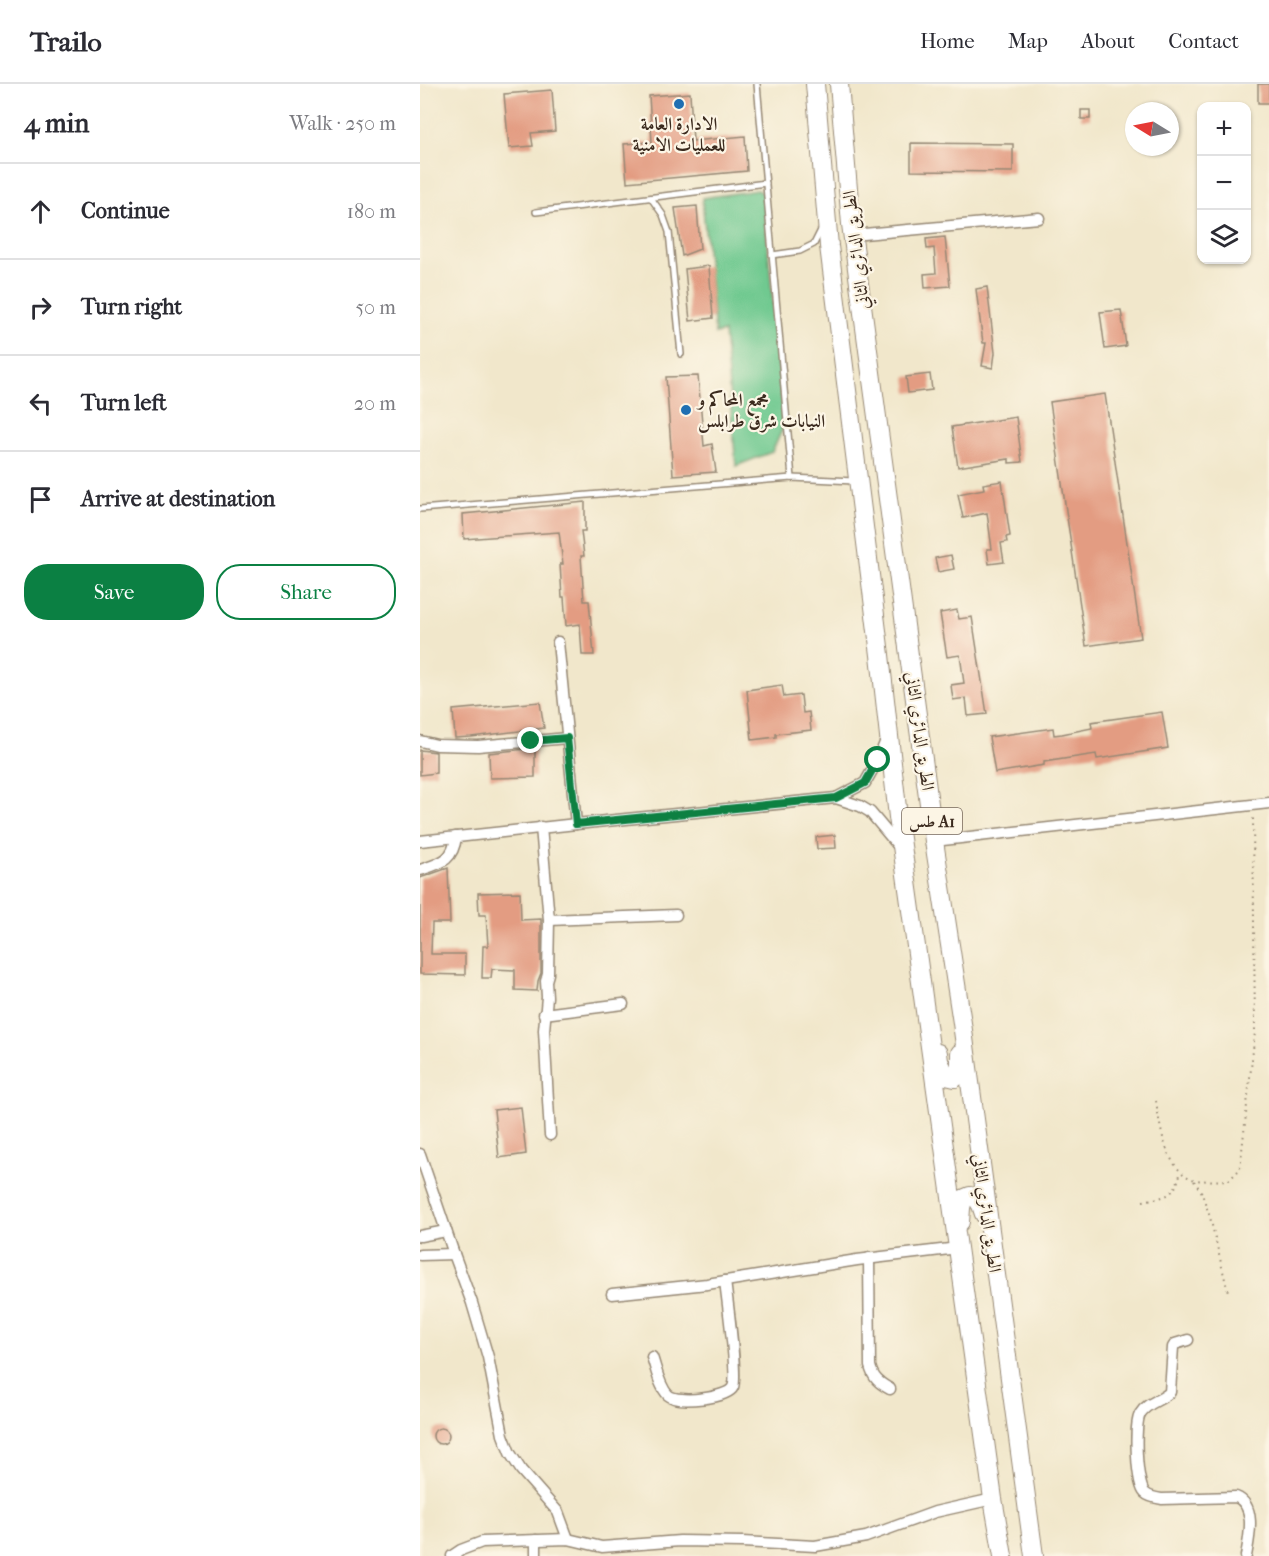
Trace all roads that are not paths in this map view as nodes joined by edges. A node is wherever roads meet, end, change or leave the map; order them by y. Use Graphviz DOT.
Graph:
graph roads {
  1 [pos="757,84"];
  2 [pos="815,84"];
  3 [pos="839,84"];
  4 [pos="766,183"];
  5 [pos="651,198"];
  6 [pos="536,212"];
  7 [pos="1039,218"];
  8 [pos="827,219"];
  9 [pos="853,235"];
  10 [pos="772,255"];
  11 [pos="681,354"];
  12 [pos="792,478"];
  13 [pos="859,481"];
  14 [pos="420,509"];
  15 [pos="558,642"];
  16 [pos="888,735"];
  17 [pos="567,738"];
  18 [pos="420,741"];
  19 [pos="836,798"];
  20 [pos="1269,803"];
  21 [pos="576,824"];
  22 [pos="541,827"];
  23 [pos="456,837"];
  24 [pos="934,841"];
  25 [pos="420,842"];
  26 [pos="902,850"];
  27 [pos="420,870"];
  28 [pos="676,915"];
  29 [pos="549,920"];
  30 [pos="623,1004"];
  31 [pos="544,1014"];
  32 [pos="962,1023"];
  33 [pos="550,1135"];
  34 [pos="420,1154"];
  35 [pos="989,1230"];
  36 [pos="446,1231"];
  37 [pos="420,1236"];
  38 [pos="958,1248"];
  39 [pos="454,1254"];
  40 [pos="420,1255"];
  41 [pos="869,1258"];
  42 [pos="725,1281"];
  43 [pos="612,1294"];
  44 [pos="1188,1340"];
  45 [pos="652,1357"];
  46 [pos="890,1389"];
  47 [pos="993,1499"];
  48 [pos="568,1539"];
  49 [pos="536,1540"];
  50 [pos="816,1551"];
  51 [pos="452,1556"];
  52 [pos="536,1556"];
  53 [pos="1004,1556"];
  54 [pos="1034,1556"];
  55 [pos="1246,1556"];
  1 -- 4 [label="lane"];
  2 -- 8 [label="highway, الطريق الدائري الثاني / طس A1"];
  3 -- 9 [label="highway, الطريق الدائري الثاني / طس A1"];
  4 -- 5 [label="lane"];
  4 -- 10 [label="lane"];
  5 -- 6 [label="lane"];
  5 -- 11 [label="lane"];
  7 -- 9 [label="street"];
  8 -- 10 [label="lane"];
  8 -- 13 [label="highway, الطريق الدائري الثاني / طس A1"];
  9 -- 24 [label="highway, الطريق الدائري الثاني / طس A1"];
  10 -- 12 [label="lane"];
  12 -- 13 [label="lane"];
  12 -- 14 [label="lane"];
  13 -- 16 [label="highway, الطريق الدائري الثاني / طس A1"];
  15 -- 17 [label="street"];
  16 -- 19 [label="street"];
  16 -- 26 [label="highway, الطريق الدائري الثاني / طس A1"];
  17 -- 18 [label="street"];
  17 -- 21 [label="street"];
  19 -- 21 [label="street"];
  19 -- 26 [label="street"];
  20 -- 24 [label="street"];
  21 -- 22 [label="street"];
  22 -- 23 [label="street"];
  22 -- 29 [label="street"];
  23 -- 25 [label="street"];
  23 -- 27 [label="street"];
  24 -- 32 [label="highway, الطريق الدائري الثاني / طس A1"];
  26 -- 32 [label="highway"];
  26 -- 38 [label="highway, الطريق الدائري الثاني / طس A1"];
  28 -- 29 [label="street"];
  29 -- 31 [label="street"];
  30 -- 31 [label="street"];
  31 -- 33 [label="street"];
  32 -- 35 [label="highway, الطريق الدائري الثاني / طس A1"];
  34 -- 36 [label="street"];
  35 -- 38 [label="highway"];
  35 -- 54 [label="highway, الطريق الدائري الثاني / طس A1"];
  36 -- 37 [label="street"];
  36 -- 39 [label="street"];
  38 -- 41 [label="street"];
  38 -- 47 [label="highway, الطريق الدائري الثاني / طس A1"];
  39 -- 40 [label="street"];
  39 -- 48 [label="street"];
  41 -- 42 [label="street"];
  41 -- 46 [label="street"];
  42 -- 43 [label="street"];
  42 -- 45 [label="street"];
  44 -- 55 [label="street"];
  47 -- 50 [label="street"];
  47 -- 53 [label="highway, الطريق الدائري الثاني / طس A1"];
  48 -- 49 [label="street"];
  48 -- 50 [label="street"];
  49 -- 51 [label="street"];
  49 -- 52 [label="street"];
}
